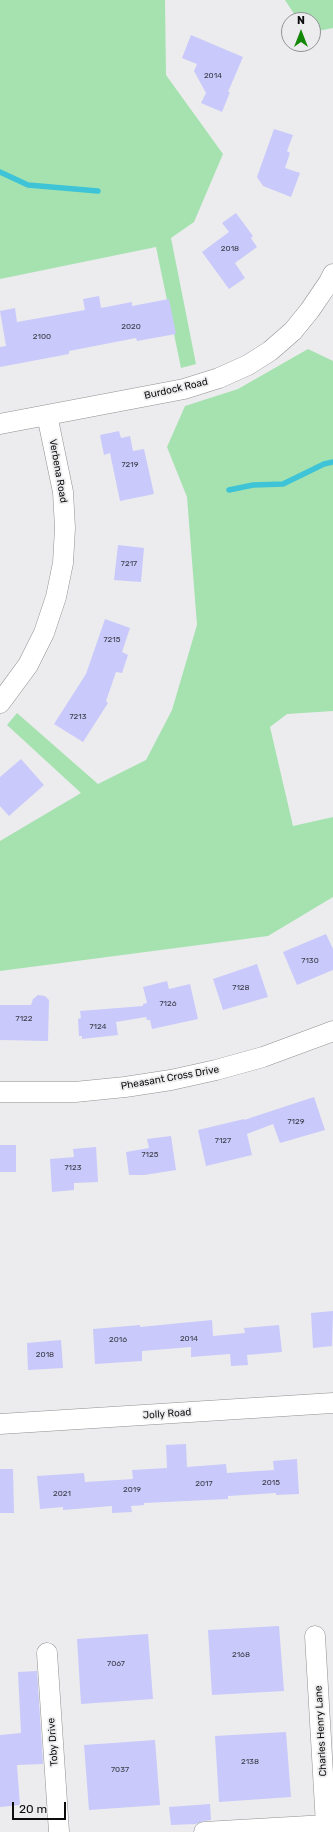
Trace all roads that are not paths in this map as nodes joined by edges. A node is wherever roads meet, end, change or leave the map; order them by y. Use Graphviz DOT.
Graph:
graph roads {
  1 [pos="333,274"];
  2 [pos="47,415"];
  3 [pos="0,424"];
  4 [pos="0,703"];
  5 [pos="333,1031"];
  6 [pos="0,1092"];
  7 [pos="333,1403"];
  8 [pos="0,1424"];
  9 [pos="315,1636"];
  10 [pos="47,1653"];
  11 [pos="59,1832"];
  12 [pos="204,1832"];
  1 -- 2 [label="street, Burdock Road"];
  2 -- 3 [label="street, Burdock Road"];
  2 -- 4 [label="street, Verbena Road"];
  5 -- 6 [label="street, Pheasant Cross Drive"];
  7 -- 8 [label="street, Jolly Road"];
  9 -- 12 [label="street, Charles Henry Lane"];
  10 -- 11 [label="street, Toby Drive"];
}
